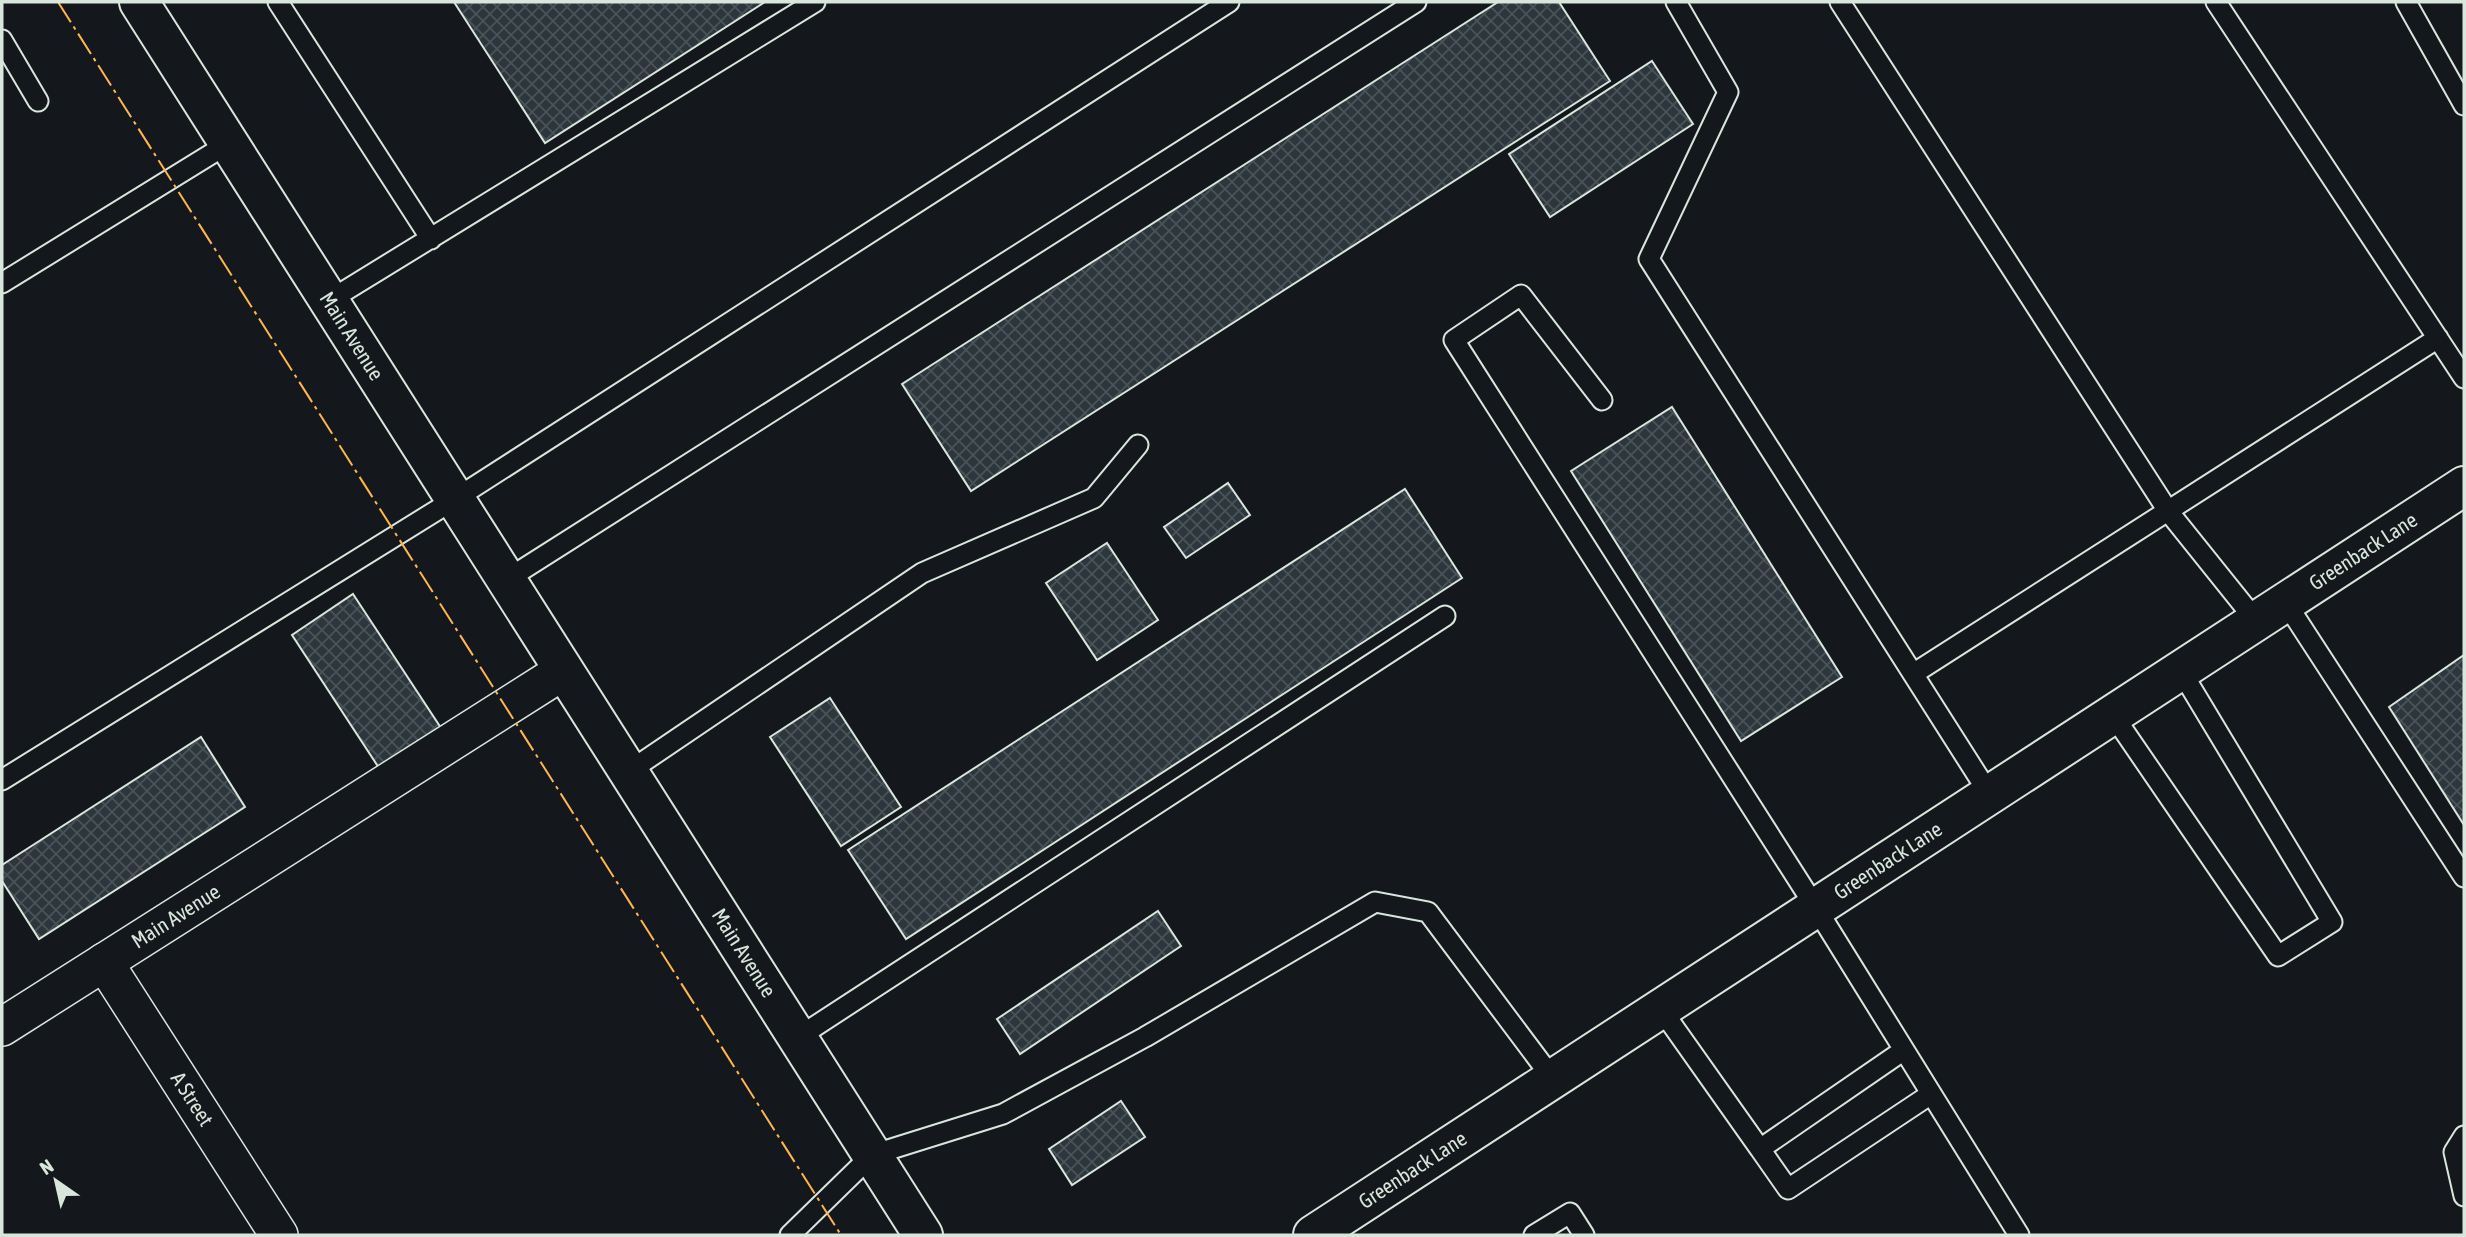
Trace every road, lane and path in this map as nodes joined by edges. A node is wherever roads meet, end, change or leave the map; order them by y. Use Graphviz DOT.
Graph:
graph roads {
  1 [pos="139,2"];
  2 [pos="278,2"];
  3 [pos="815,2"];
  4 [pos="1229,2"];
  5 [pos="1416,2"];
  6 [pos="1676,2"];
  7 [pos="1840,2"];
  8 [pos="2216,2"];
  9 [pos="2406,2"];
  10 [pos="2,40"];
  11 [pos="38,101"];
  12 [pos="2464,105"];
  13 [pos="229,143"];
  14 [pos="431,239"];
  15 [pos="2,283"];
  16 [pos="330,300"];
  17 [pos="2438,338"];
  18 [pos="2464,377"];
  19 [pos="1602,400"];
  20 [pos="1138,445"];
  21 [pos="2464,486"];
  22 [pos="455,499"];
  23 [pos="2168,511"];
  24 [pos="506,580"];
  25 [pos="2272,612"];
  26 [pos="1445,616"];
  27 [pos="563,671"];
  28 [pos="2181,671"];
  29 [pos="1913,674"];
  30 [pos="2113,715"];
  31 [pos="628,772"];
  32 [pos="2,779"];
  33 [pos="1990,795"];
  34 [pos="2464,877"];
  35 [pos="1816,908"];
  36 [pos="104,962"];
  37 [pos="1661,1009"];
  38 [pos="2,1027"];
  39 [pos="797,1038"];
  40 [pos="1904,1050"];
  41 [pos="1553,1079"];
  42 [pos="1931,1094"];
  43 [pos="2464,1136"];
  44 [pos="1760,1149"];
  45 [pos="872,1155"];
  46 [pos="2464,1196"];
  47 [pos="1326,1232"];
  48 [pos="279,1235"];
  49 [pos="790,1235"];
  50 [pos="923,1235"];
  51 [pos="1534,1235"];
  52 [pos="1584,1235"];
  53 [pos="2019,1235"];
  1 -- 13 [label="street, Main Avenue"];
  2 -- 14 [label="lane"];
  3 -- 14 [label="lane"];
  4 -- 22 [label="lane"];
  5 -- 24 [label="lane"];
  6 -- 29 [label="lane"];
  7 -- 23 [label="lane"];
  8 -- 17 [label="lane"];
  9 -- 12 [label="lane"];
  10 -- 11 [label="lane"];
  13 -- 15 [label="lane"];
  13 -- 16 [label="street, Main Avenue"];
  14 -- 16 [label="lane"];
  16 -- 22 [label="street, Main Avenue"];
  17 -- 18 [label="lane"];
  17 -- 23 [label="lane"];
  19 -- 35 [label="lane"];
  20 -- 31 [label="lane"];
  21 -- 25 [label="street, Greenback Lane"];
  22 -- 24 [label="street, Main Avenue"];
  22 -- 32 [label="lane"];
  23 -- 25 [label="lane"];
  23 -- 29 [label="lane"];
  24 -- 27 [label="street, Main Avenue"];
  25 -- 28 [label="street, Greenback Lane"];
  25 -- 34 [label="lane"];
  26 -- 39 [label="lane"];
  27 -- 31 [label="street, Main Avenue"];
  27 -- 36 [label="street, Main Avenue"];
  28 -- 30 [label="street, Greenback Lane"];
  28 -- 30 [label="lane"];
  29 -- 33 [label="lane"];
  30 -- 33 [label="street, Greenback Lane"];
  31 -- 39 [label="street, Main Avenue"];
  33 -- 35 [label="street, Greenback Lane"];
  35 -- 37 [label="street, Greenback Lane"];
  35 -- 40 [label="lane"];
  36 -- 38 [label="street, Main Avenue"];
  36 -- 48 [label="street, A Street"];
  37 -- 41 [label="street, Greenback Lane"];
  37 -- 44 [label="lane"];
  39 -- 45 [label="street, Main Avenue"];
  40 -- 42 [label="lane"];
  40 -- 44 [label="lane"];
  41 -- 45 [label="lane"];
  41 -- 47 [label="street, Greenback Lane"];
  42 -- 44 [label="lane"];
  42 -- 53 [label="lane"];
  43 -- 46 [label="lane"];
  45 -- 49 [label="lane"];
  45 -- 50 [label="street, Main Avenue"];
  51 -- 52 [label="lane"];
}
